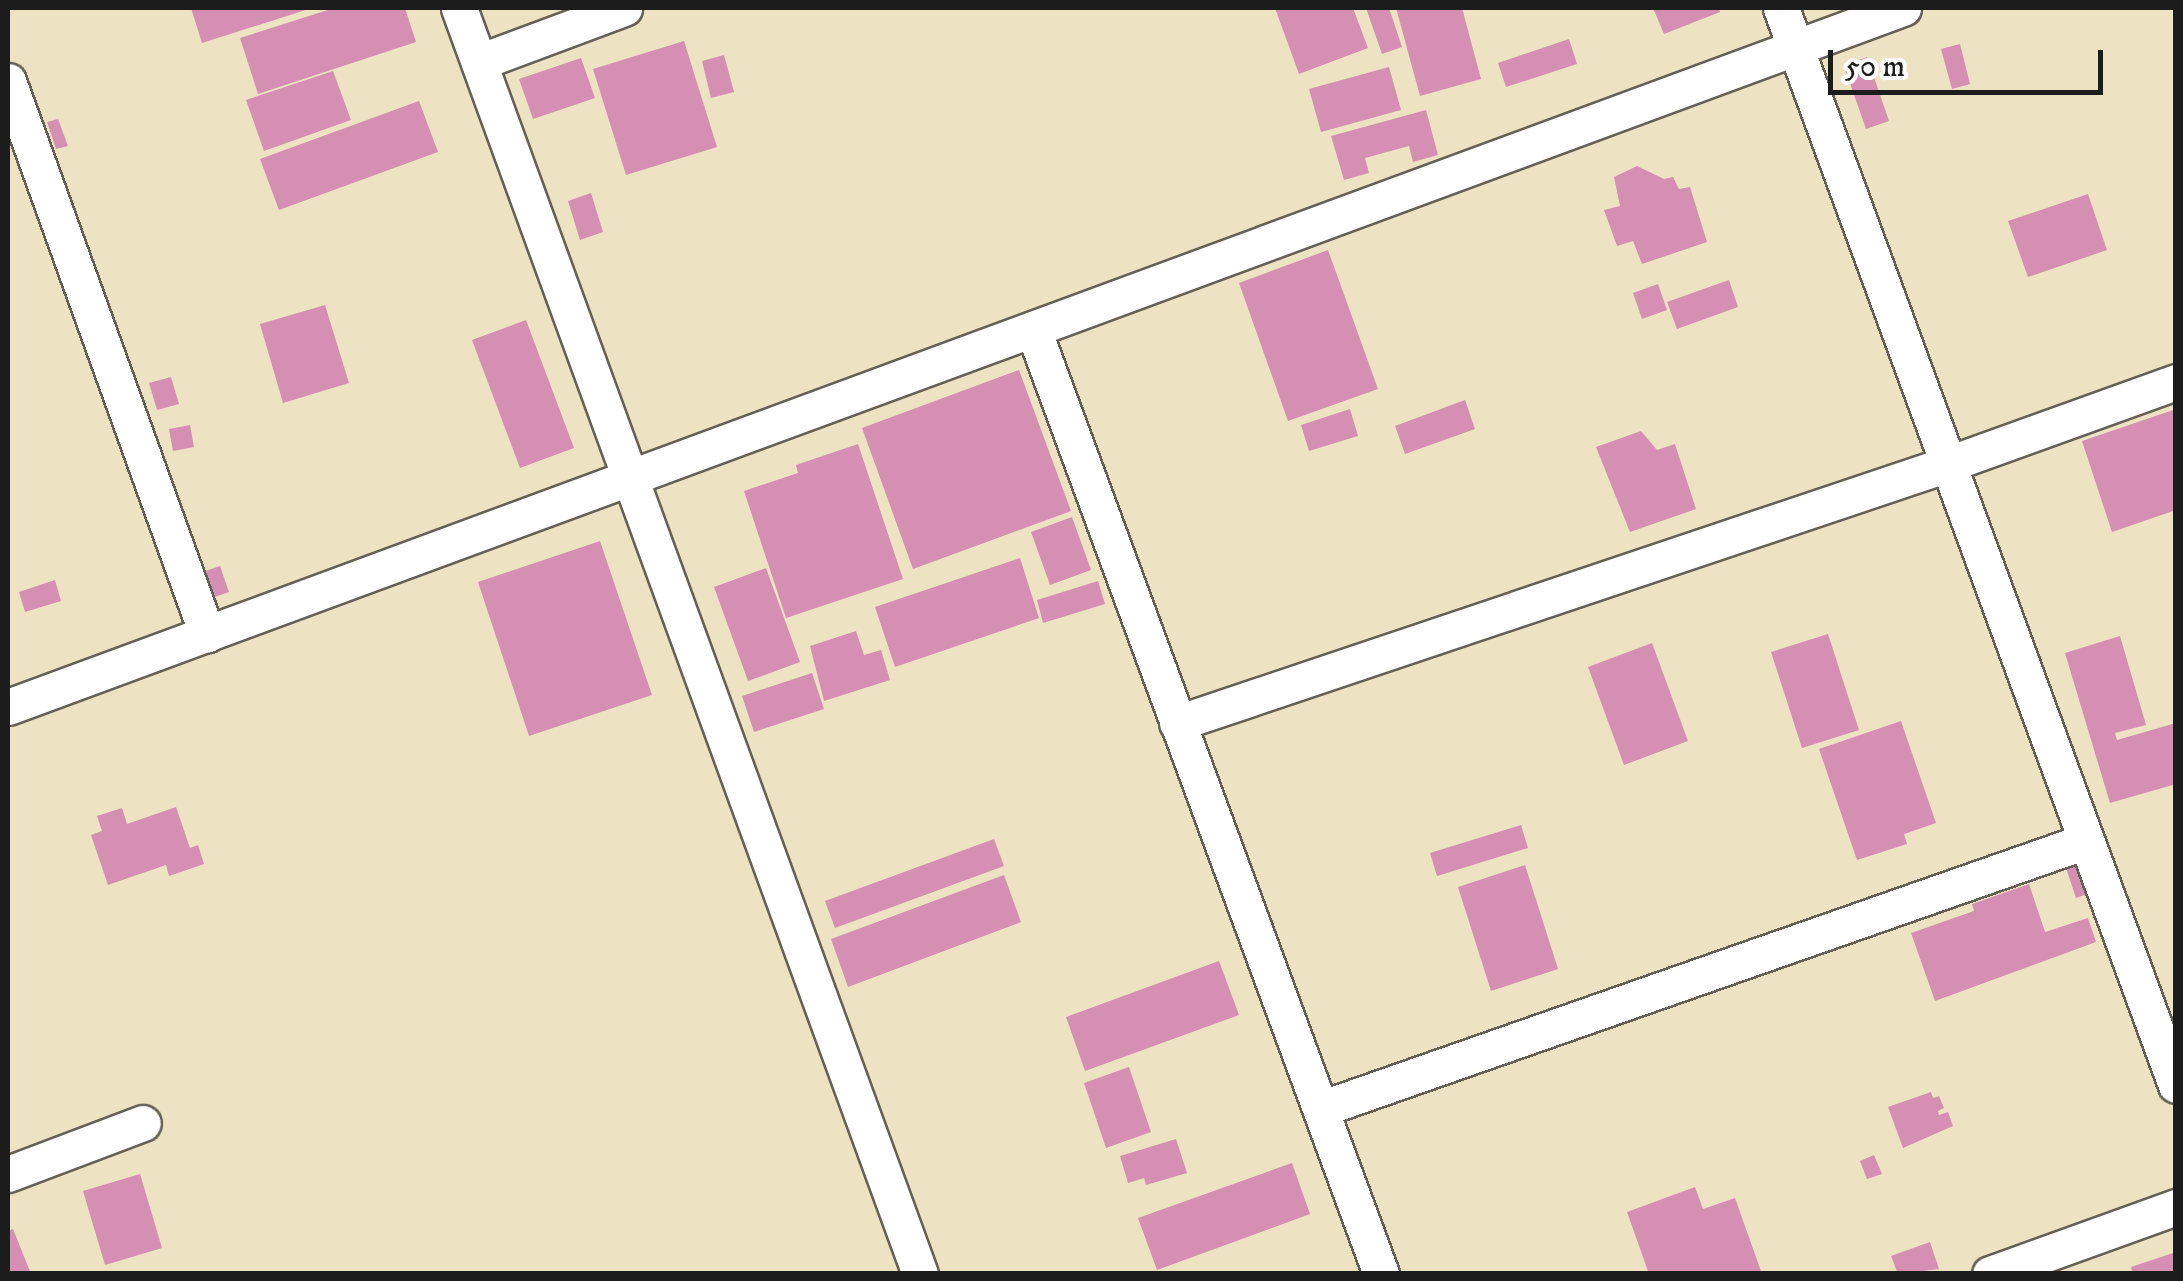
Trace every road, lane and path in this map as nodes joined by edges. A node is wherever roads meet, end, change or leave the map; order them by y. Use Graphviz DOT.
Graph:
graph roads {
  1 [pos="460,8"];
  2 [pos="624,8"];
  3 [pos="1781,8"];
  4 [pos="1903,8"];
  5 [pos="1796,47"];
  6 [pos="479,62"];
  7 [pos="8,81"];
  8 [pos="1033,329"];
  9 [pos="2176,382"];
  10 [pos="1948,464"];
  11 [pos="630,478"];
  12 [pos="207,634"];
  13 [pos="8,708"];
  14 [pos="1177,724"];
  15 [pos="2086,841"];
  16 [pos="2176,1085"];
  17 [pos="1323,1108"];
  18 [pos="144,1123"];
  19 [pos="8,1174"];
  20 [pos="2176,1207"];
  21 [pos="920,1274"];
  22 [pos="1380,1274"];
  23 [pos="1990,1274"];
  1 -- 6 [label="street"];
  2 -- 6 [label="street"];
  3 -- 5 [label="street"];
  4 -- 5 [label="street"];
  5 -- 8 [label="street"];
  5 -- 10 [label="street"];
  6 -- 11 [label="street"];
  7 -- 12 [label="street"];
  8 -- 11 [label="street"];
  8 -- 14 [label="street"];
  9 -- 10 [label="street"];
  10 -- 14 [label="street"];
  10 -- 15 [label="street"];
  11 -- 12 [label="street"];
  11 -- 21 [label="street"];
  12 -- 13 [label="street"];
  14 -- 17 [label="street"];
  15 -- 16 [label="street"];
  15 -- 17 [label="street"];
  17 -- 22 [label="street"];
  18 -- 19 [label="street"];
  20 -- 23 [label="street"];
}
